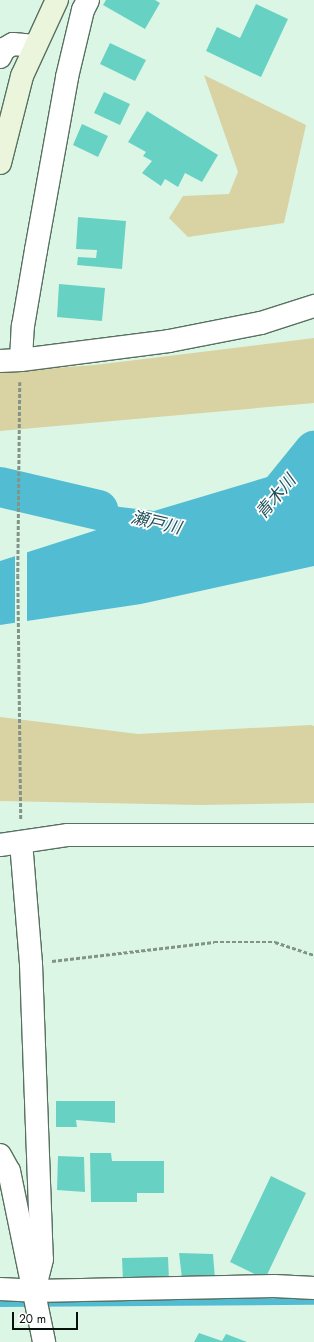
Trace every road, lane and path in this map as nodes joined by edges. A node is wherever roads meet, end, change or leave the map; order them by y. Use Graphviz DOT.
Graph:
graph roads {
  1 [pos="57,0"];
  2 [pos="88,0"];
  3 [pos="35,46"];
  4 [pos="0,57"];
  5 [pos="0,163"];
  6 [pos="314,306"];
  7 [pos="14,366"];
  8 [pos="314,834"];
  9 [pos="21,842"];
  10 [pos="0,844"];
  11 [pos="314,955"];
  12 [pos="32,964"];
  13 [pos="0,1155"];
  14 [pos="314,1288"];
  15 [pos="0,1289"];
  16 [pos="34,1291"];
  17 [pos="44,1342"];
  1 -- 3 [label="main road"];
  2 -- 7 [label="street"];
  3 -- 4 [label="street"];
  3 -- 5 [label="main road"];
  6 -- 7 [label="street"];
  7 -- 9 [label="path"];
  8 -- 9 [label="street"];
  9 -- 10 [label="street"];
  9 -- 12 [label="street"];
  11 -- 12 [label="path"];
  12 -- 16 [label="street"];
  13 -- 16 [label="street"];
  14 -- 16 [label="street"];
  15 -- 16 [label="street"];
  16 -- 17 [label="street"];
}
